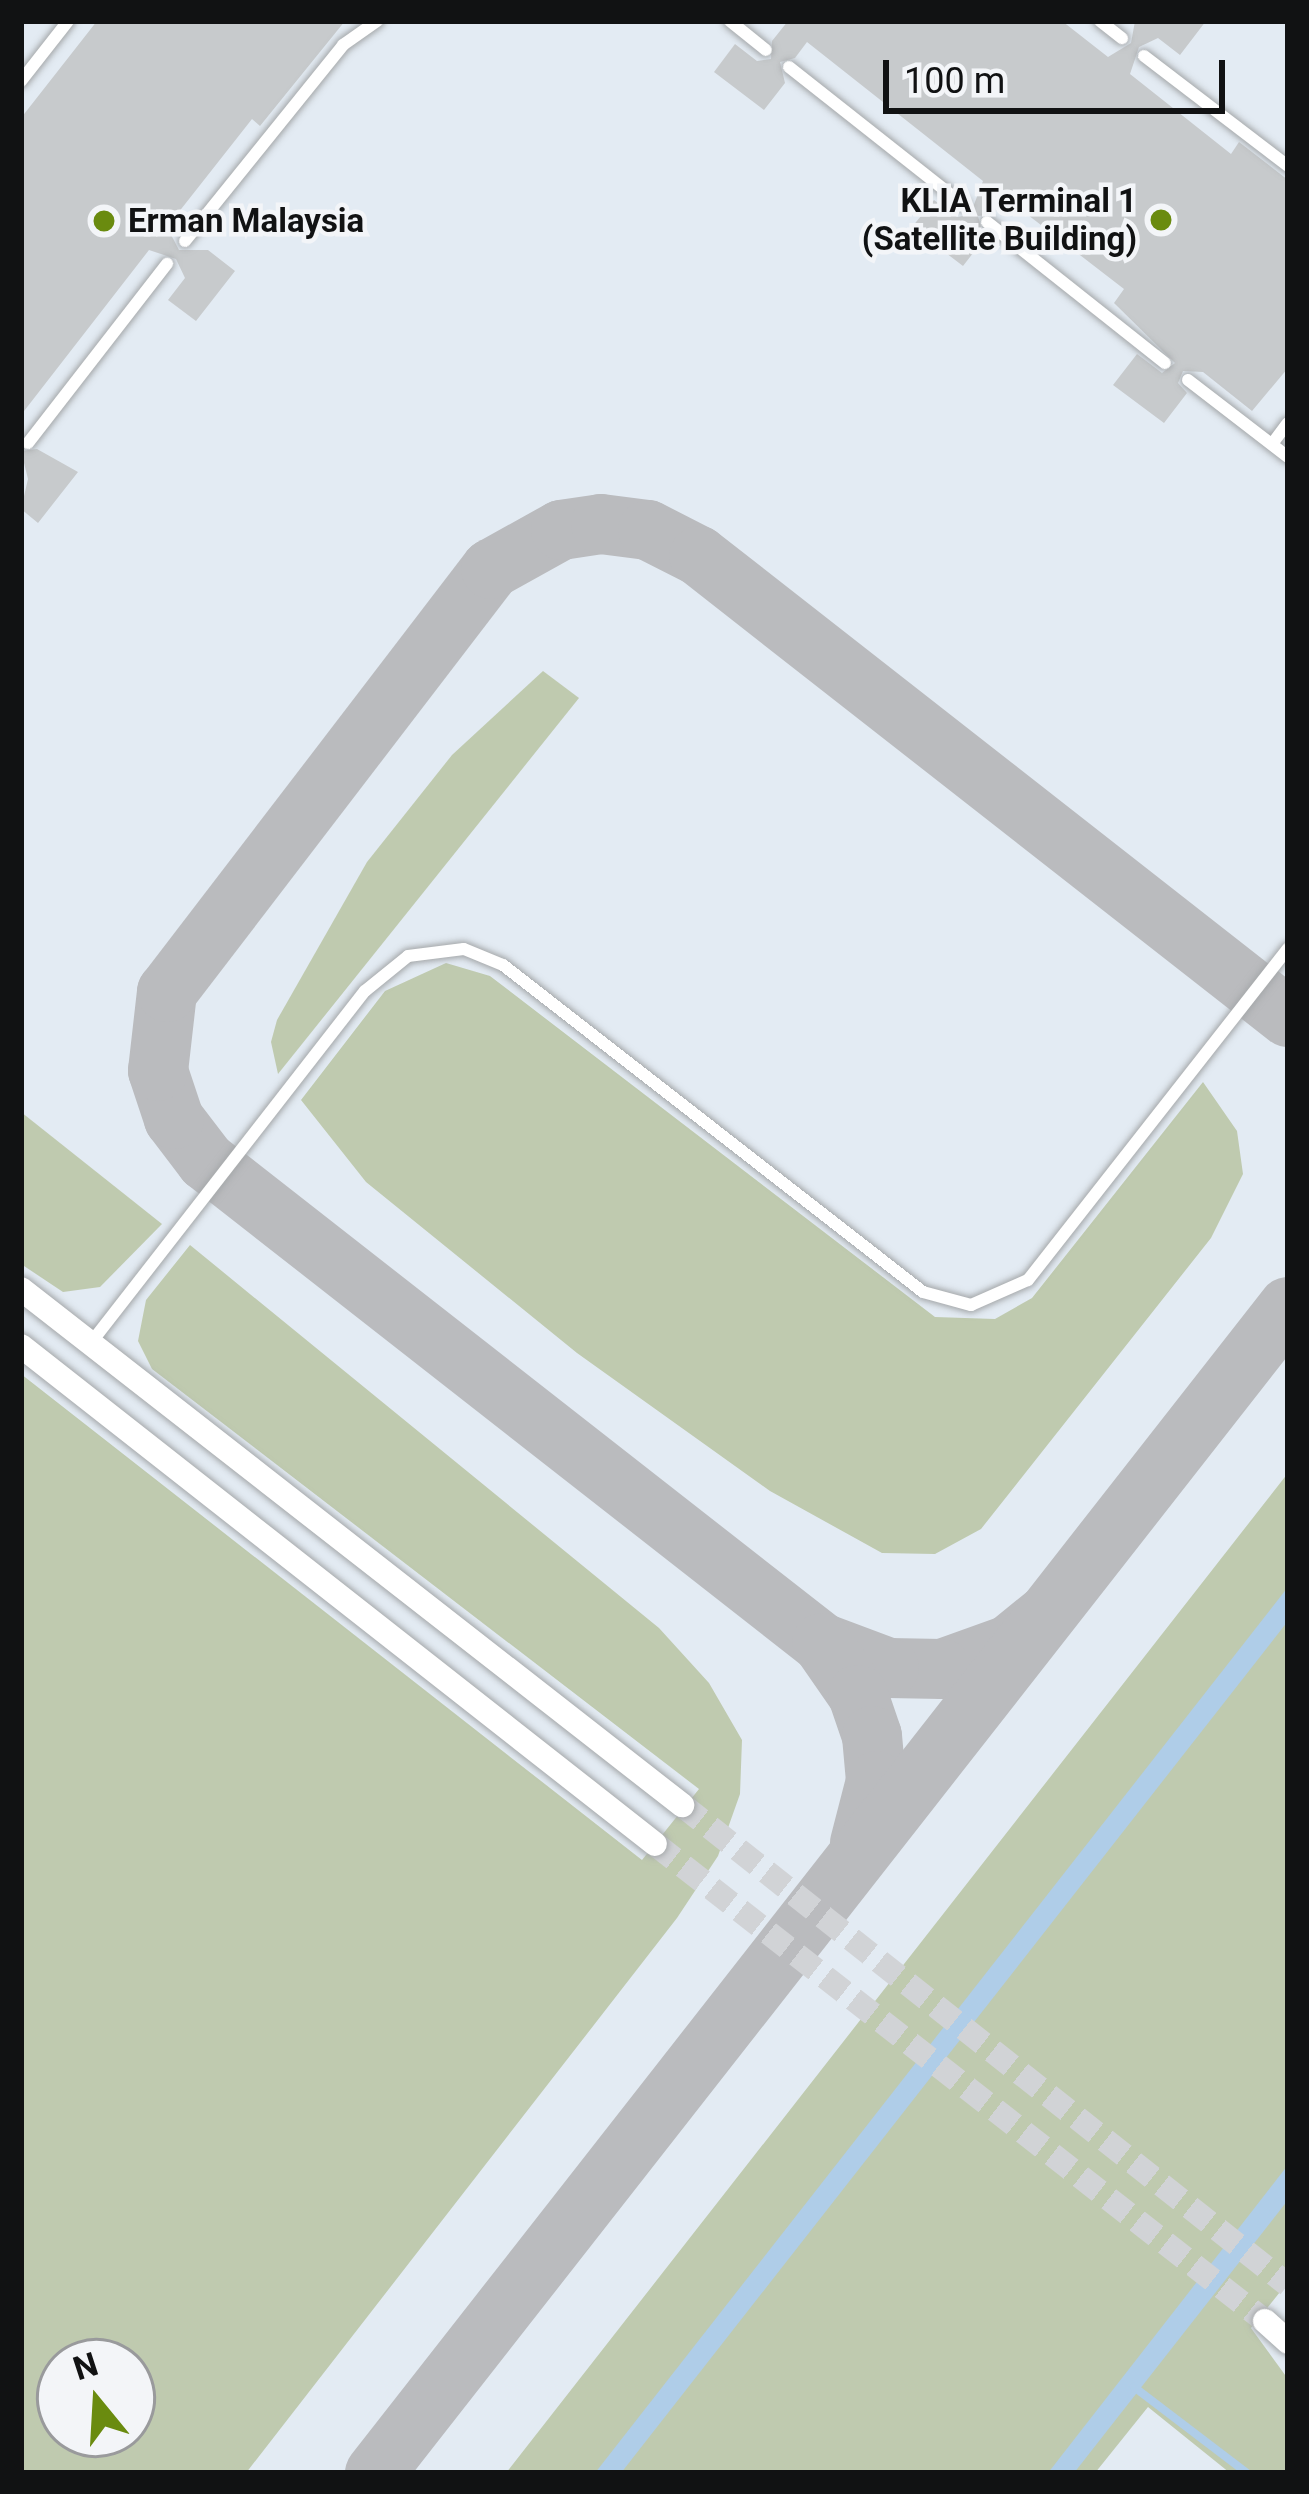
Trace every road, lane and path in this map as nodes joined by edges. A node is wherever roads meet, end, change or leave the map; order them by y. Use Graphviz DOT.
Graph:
graph roads {
  1 [pos="68,21"];
  2 [pos="377,21"];
  3 [pos="730,21"];
  4 [pos="1100,21"];
  5 [pos="1122,38"];
  6 [pos="766,50"];
  7 [pos="1144,56"];
  8 [pos="788,67"];
  9 [pos="21,81"];
  10 [pos="1288,166"];
  11 [pos="965,206"];
  12 [pos="987,222"];
  13 [pos="185,242"];
  14 [pos="167,264"];
  15 [pos="1165,363"];
  16 [pos="1188,380"];
  17 [pos="1288,423"];
  18 [pos="28,442"];
  19 [pos="1272,444"];
  20 [pos="1288,457"];
  21 [pos="1288,949"];
  22 [pos="21,1289"];
  23 [pos="90,1343"];
  24 [pos="21,1346"];
  25 [pos="682,1805"];
  26 [pos="655,1844"];
  27 [pos="1265,2321"];
  28 [pos="1288,2342"];
  1 -- 9 [label="lane"];
  2 -- 13 [label="lane"];
  3 -- 6 [label="lane"];
  4 -- 5 [label="lane"];
  7 -- 10 [label="lane"];
  8 -- 11 [label="lane"];
  12 -- 15 [label="lane"];
  14 -- 18 [label="lane"];
  16 -- 19 [label="lane"];
  17 -- 19 [label="lane"];
  19 -- 20 [label="lane"];
  21 -- 23 [label="lane"];
  22 -- 23 [label="street"];
  23 -- 25 [label="street"];
  24 -- 26 [label="street"];
  27 -- 28 [label="street"];
}
